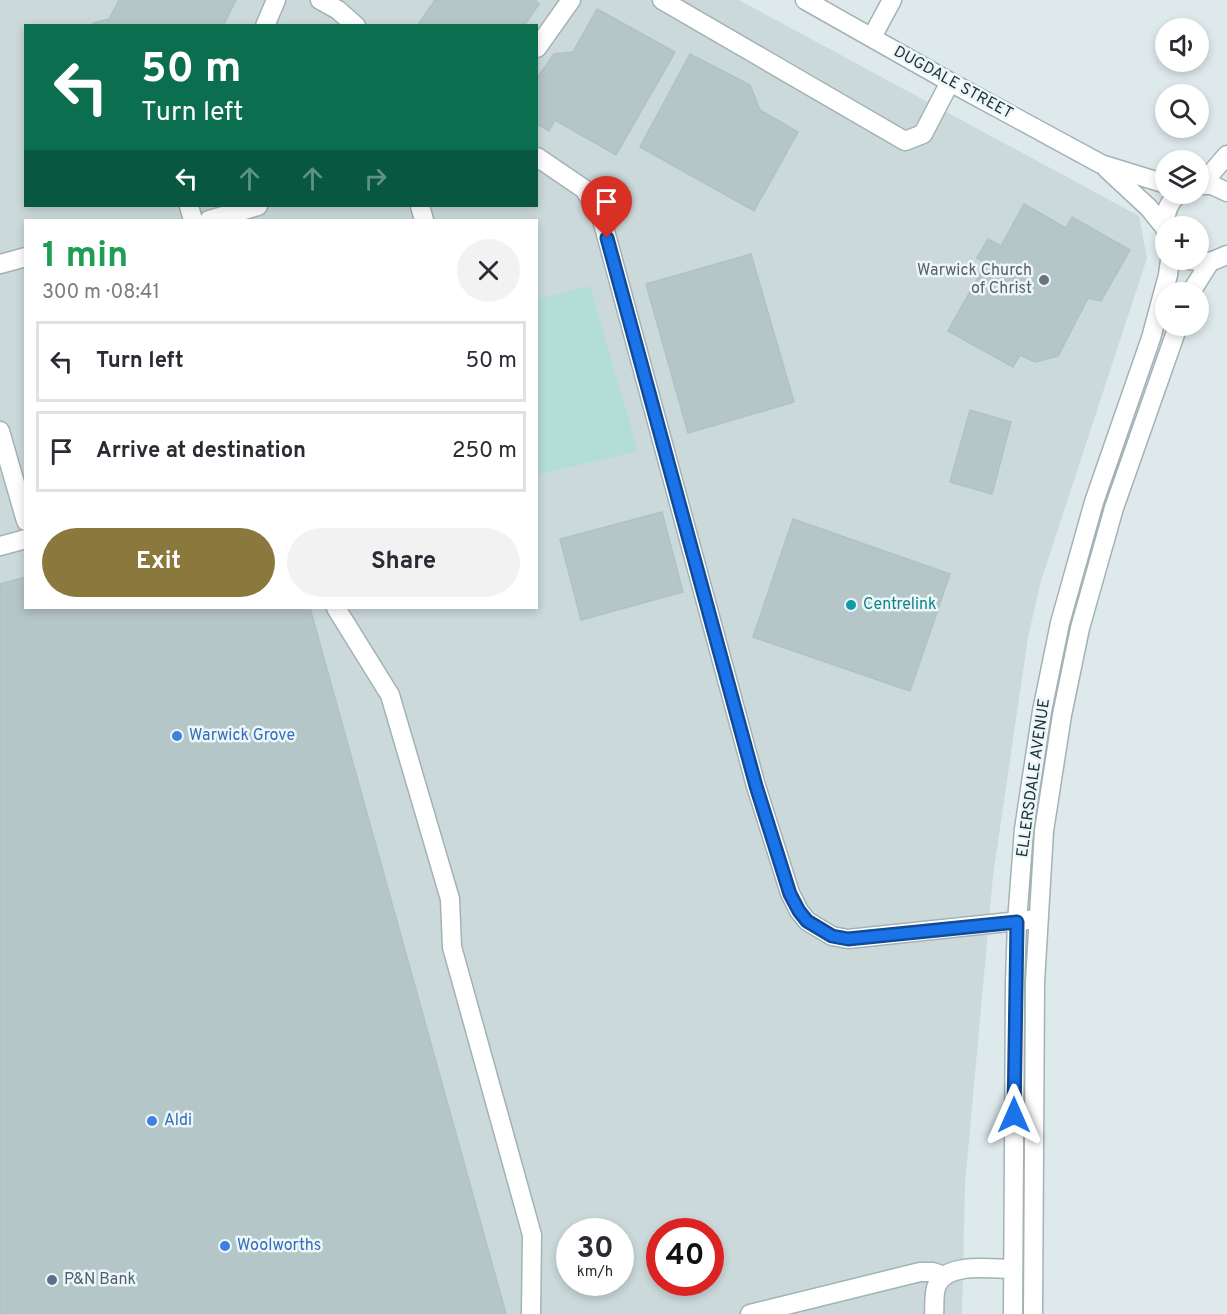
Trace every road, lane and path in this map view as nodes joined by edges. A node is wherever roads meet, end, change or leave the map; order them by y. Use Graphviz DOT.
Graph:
graph roads {
  1 [pos="276,0"];
  2 [pos="320,0"];
  3 [pos="571,0"];
  4 [pos="662,0"];
  5 [pos="806,0"];
  6 [pos="892,0"];
  7 [pos="266,24"];
  8 [pos="354,24"];
  9 [pos="872,36"];
  10 [pos="538,47"];
  11 [pos="950,82"];
  12 [pos="1227,155"];
  13 [pos="538,158"];
  14 [pos="1101,164"];
  15 [pos="1209,175"];
  16 [pos="1155,181"];
  17 [pos="1209,185"];
  18 [pos="1227,192"];
  19 [pos="254,207"];
  20 [pos="1155,216"];
  21 [pos="212,219"];
  22 [pos="1227,255"];
  23 [pos="24,258"];
  24 [pos="1210,262"];
  25 [pos="0,264"];
  26 [pos="1169,270"];
  27 [pos="1197,282"];
  28 [pos="1174,336"];
  29 [pos="0,431"];
  30 [pos="24,514"];
  31 [pos="24,540"];
  32 [pos="0,546"];
  33 [pos="337,609"];
  34 [pos="1037,919"];
  35 [pos="1017,922"];
  36 [pos="1012,1269"];
  37 [pos="944,1276"];
  38 [pos="531,1314"];
  39 [pos="750,1314"];
  40 [pos="934,1314"];
  41 [pos="1013,1314"];
  42 [pos="1034,1314"];
  1 -- 7 [label="street"];
  2 -- 8 [label="street"];
  3 -- 10 [label="street"];
  4 -- 11 [label="street"];
  5 -- 9 [label="street, DUGDALE STREET"];
  6 -- 9 [label="street"];
  9 -- 11 [label="street, DUGDALE STREET"];
  11 -- 14 [label="street, DUGDALE STREET"];
  12 -- 15 [label="street"];
  13 -- 35 [label="street"];
  14 -- 16 [label="street, DUGDALE STREET"];
  14 -- 20 [label="street, DUGDALE STREET"];
  17 -- 18 [label="street"];
  19 -- 21 [label="street"];
  22 -- 24 [label="street"];
  23 -- 25 [label="street"];
  24 -- 27 [label="street"];
  26 -- 35 [label="street, ELLERSDALE AVENUE"];
  28 -- 34 [label="street, ELLERSDALE AVENUE"];
  29 -- 30 [label="street"];
  31 -- 32 [label="street"];
  33 -- 38 [label="street"];
  34 -- 35 [label="street"];
  34 -- 42 [label="street, ELLERSDALE AVENUE"];
  35 -- 36 [label="street, ELLERSDALE AVENUE"];
  36 -- 37 [label="street"];
  36 -- 41 [label="street, ELLERSDALE AVENUE"];
  37 -- 39 [label="street"];
  37 -- 40 [label="street"];
}
